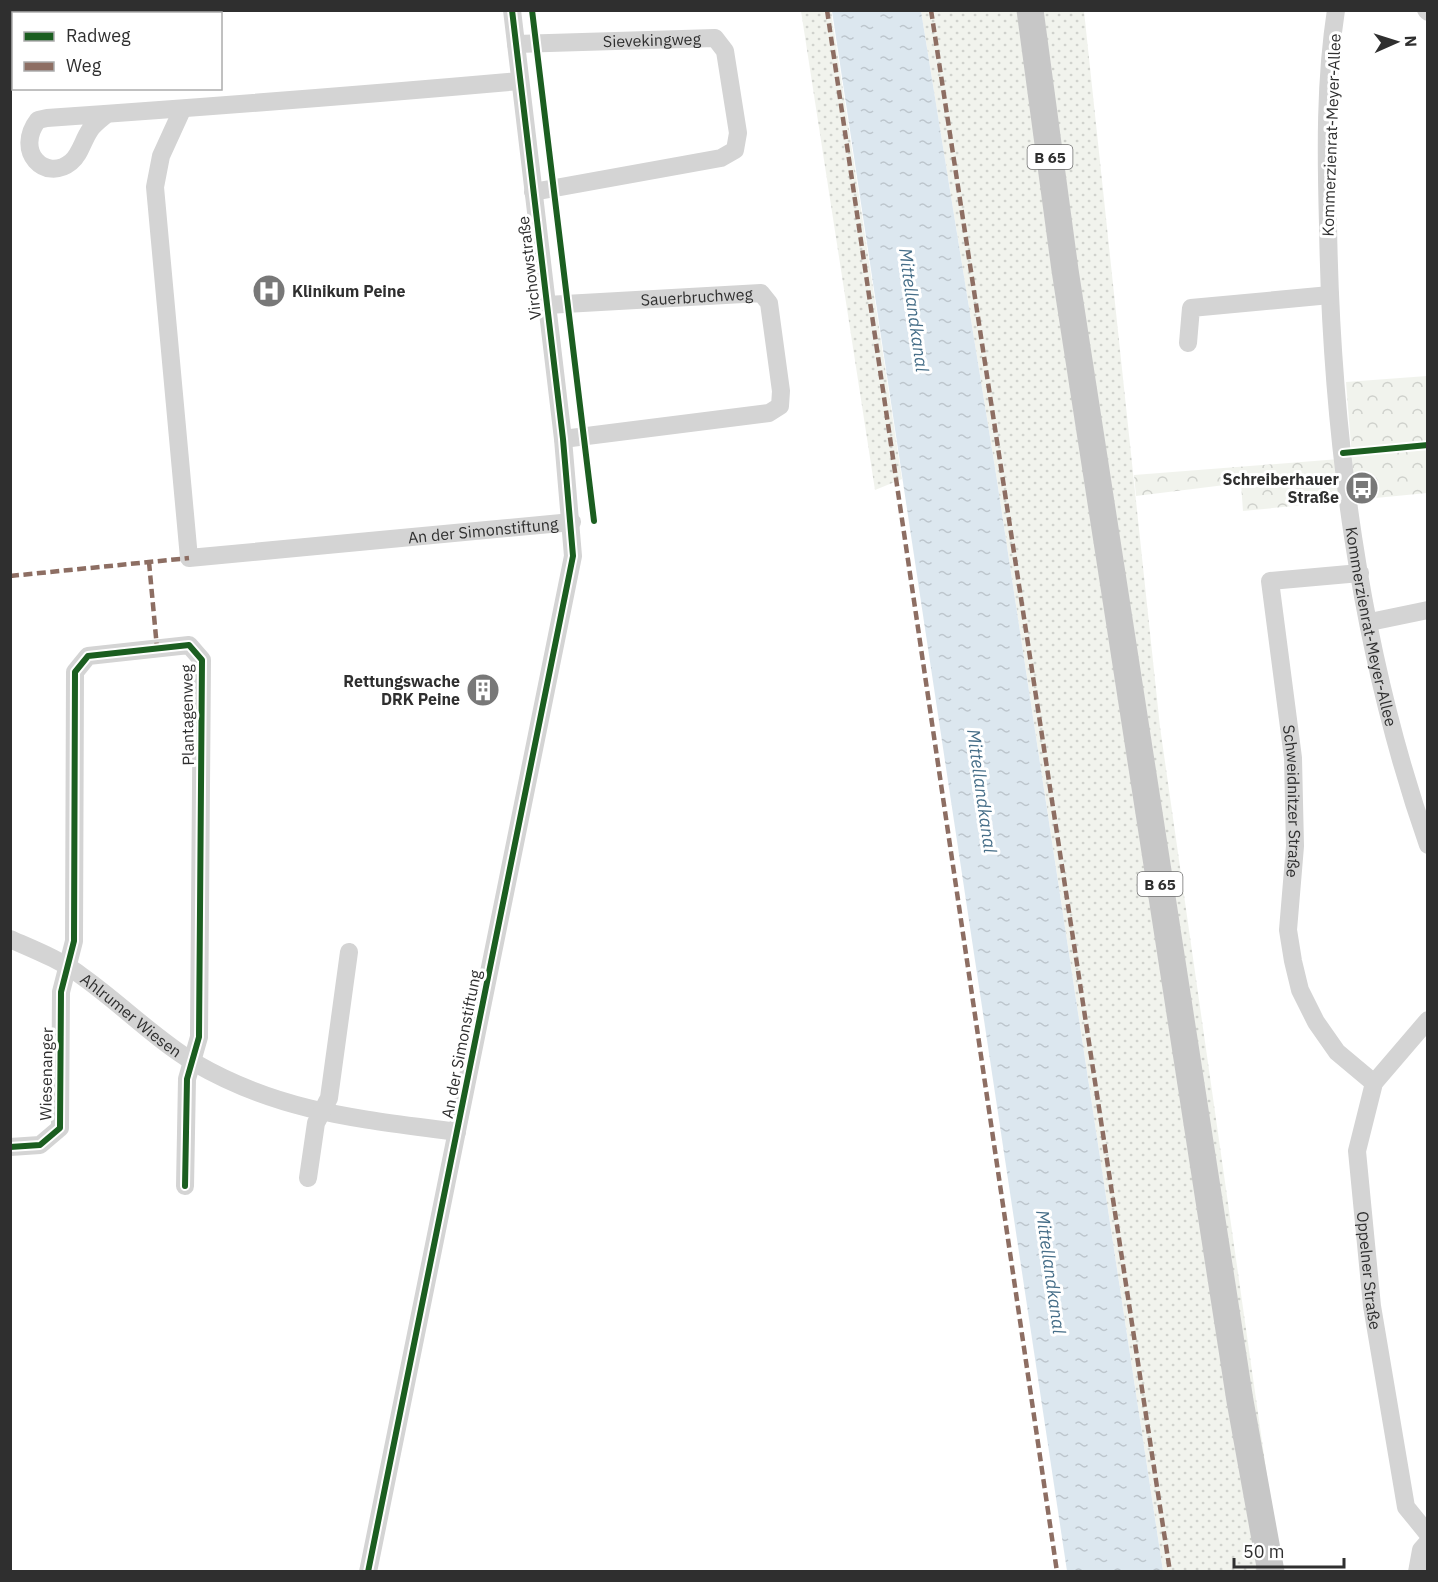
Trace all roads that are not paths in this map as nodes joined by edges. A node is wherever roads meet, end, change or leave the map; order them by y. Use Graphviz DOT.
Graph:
graph roads {
  1 [pos="512,10"];
  2 [pos="1030,10"];
  3 [pos="1037,10"];
  4 [pos="1336,10"];
  5 [pos="516,44"];
  6 [pos="1035,44"];
  7 [pos="520,81"];
  8 [pos="182,110"];
  9 [pos="107,114"];
  10 [pos="533,192"];
  11 [pos="1330,295"];
  12 [pos="547,305"];
  13 [pos="1188,343"];
  14 [pos="563,439"];
  15 [pos="572,522"];
  16 [pos="1360,573"];
  17 [pos="1428,610"];
  18 [pos="1370,622"];
  19 [pos="1428,845"];
  20 [pos="10,939"];
  21 [pos="349,952"];
  22 [pos="68,967"];
  23 [pos="1428,1020"];
  24 [pos="193,1061"];
  25 [pos="1374,1083"];
  26 [pos="321,1113"];
  27 [pos="458,1132"];
  28 [pos="10,1147"];
  29 [pos="308,1178"];
  30 [pos="185,1186"];
  31 [pos="1428,1534"];
  32 [pos="1428,1542"];
  33 [pos="368,1572"];
  34 [pos="1271,1572"];
  35 [pos="1417,1572"];
  1 -- 5 [label="street, Virchowstraße"];
  2 -- 6 [label="main road, B 65"];
  3 -- 6 [label="main road"];
  4 -- 11 [label="street, Kommerzienrat-Meyer-Allee"];
  5 -- 7 [label="street, Virchowstraße"];
  5 -- 10 [label="street, Sievekingweg"];
  6 -- 34 [label="main road, B 65"];
  7 -- 8 [label="street"];
  7 -- 10 [label="street, Virchowstraße"];
  8 -- 9 [label="street"];
  8 -- 15 [label="street, An der Simonstiftung"];
  10 -- 12 [label="street, Virchowstraße"];
  11 -- 13 [label="street"];
  11 -- 16 [label="street, Kommerzienrat-Meyer-Allee"];
  12 -- 14 [label="street, Virchowstraße"];
  12 -- 14 [label="street, Sauerbruchweg"];
  14 -- 15 [label="street, Virchowstraße"];
  15 -- 27 [label="street, An der Simonstiftung"];
  16 -- 18 [label="street, Kommerzienrat-Meyer-Allee"];
  16 -- 25 [label="street, Schweidnitzer Straße"];
  17 -- 18 [label="street"];
  18 -- 19 [label="street, Kommerzienrat-Meyer-Allee"];
  20 -- 22 [label="street, Ahlrumer Wiesen"];
  21 -- 26 [label="street"];
  22 -- 24 [label="street, Ahlrumer Wiesen"];
  22 -- 24 [label="street, Plantagenweg"];
  22 -- 28 [label="street, Wiesenanger"];
  23 -- 25 [label="street, Oppelner Straße"];
  24 -- 26 [label="street, Ahlrumer Wiesen"];
  24 -- 30 [label="street"];
  25 -- 31 [label="street, Oppelner Straße"];
  26 -- 27 [label="street, Ahlrumer Wiesen"];
  26 -- 29 [label="street"];
  27 -- 33 [label="street, An der Simonstiftung"];
  32 -- 35 [label="street"];
}
